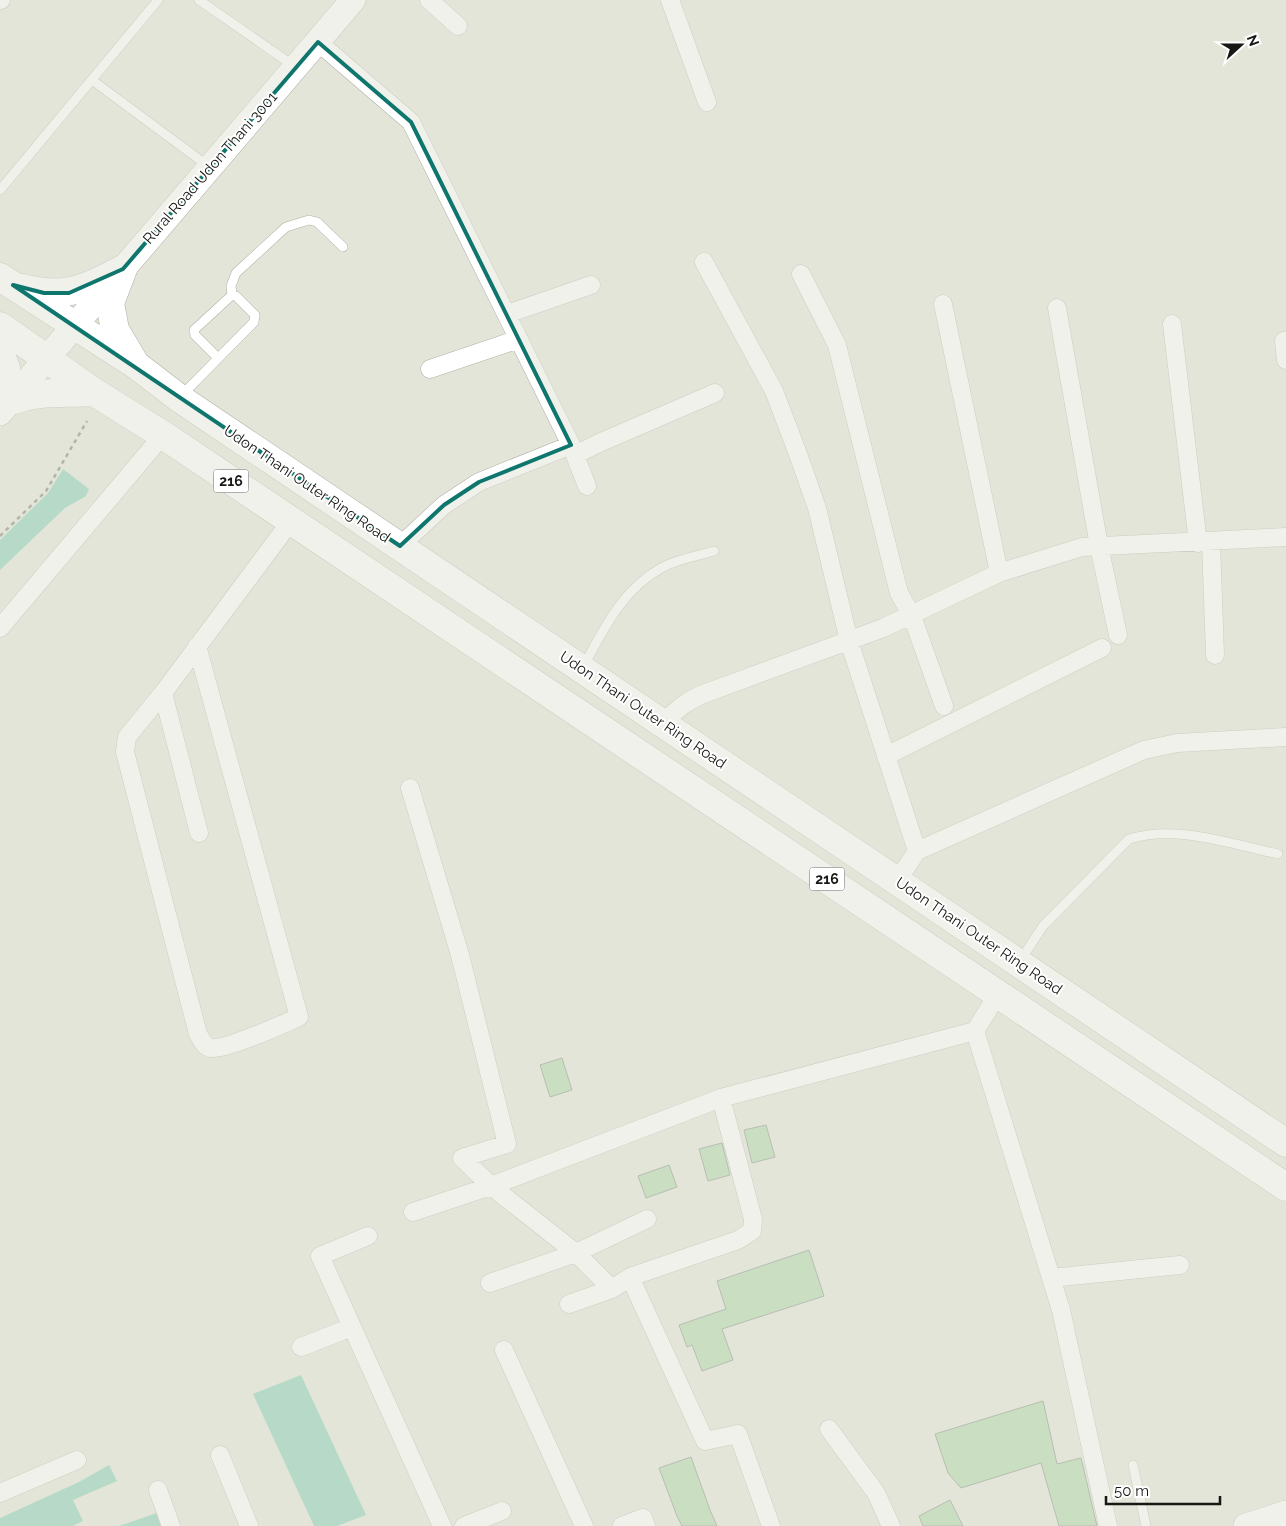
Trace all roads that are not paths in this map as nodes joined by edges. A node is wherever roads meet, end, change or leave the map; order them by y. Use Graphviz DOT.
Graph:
graph roads {
  1 [pos="158,0"];
  2 [pos="199,0"];
  3 [pos="353,0"];
  4 [pos="429,0"];
  5 [pos="670,0"];
  6 [pos="458,26"];
  7 [pos="318,42"];
  8 [pos="297,68"];
  9 [pos="92,80"];
  10 [pos="707,102"];
  11 [pos="211,167"];
  12 [pos="0,190"];
  13 [pos="343,247"];
  14 [pos="704,262"];
  15 [pos="123,269"];
  16 [pos="801,274"];
  17 [pos="7,281"];
  18 [pos="591,285"];
  19 [pos="232,295"];
  20 [pos="943,304"];
  21 [pos="1057,308"];
  22 [pos="507,314"];
  23 [pos="1172,324"];
  24 [pos="0,326"];
  25 [pos="73,326"];
  26 [pos="519,339"];
  27 [pos="1284,341"];
  28 [pos="0,353"];
  29 [pos="46,358"];
  30 [pos="218,358"];
  31 [pos="1286,360"];
  32 [pos="136,365"];
  33 [pos="430,369"];
  34 [pos="94,392"];
  35 [pos="715,393"];
  36 [pos="179,398"];
  37 [pos="5,407"];
  38 [pos="163,435"];
  39 [pos="573,450"];
  40 [pos="588,486"];
  41 [pos="291,521"];
  42 [pos="1286,537"];
  43 [pos="1204,543"];
  44 [pos="400,546"];
  45 [pos="1098,546"];
  46 [pos="714,551"];
  47 [pos="999,573"];
  48 [pos="912,616"];
  49 [pos="0,628"];
  50 [pos="1118,635"];
  51 [pos="849,641"];
  52 [pos="197,646"];
  53 [pos="1102,648"];
  54 [pos="1215,655"];
  55 [pos="582,669"];
  56 [pos="163,693"];
  57 [pos="944,706"];
  58 [pos="663,724"];
  59 [pos="1286,737"];
  60 [pos="886,756"];
  61 [pos="410,788"];
  62 [pos="199,833"];
  63 [pos="917,851"];
  64 [pos="1278,854"];
  65 [pos="897,881"];
  66 [pos="1019,963"];
  67 [pos="998,994"];
  68 [pos="975,1031"];
  69 [pos="721,1098"];
  70 [pos="1286,1143"];
  71 [pos="491,1186"];
  72 [pos="1286,1187"];
  73 [pos="414,1212"];
  74 [pos="647,1219"];
  75 [pos="368,1236"];
  76 [pos="576,1253"];
  77 [pos="1180,1266"];
  78 [pos="630,1277"];
  79 [pos="1051,1278"];
  80 [pos="490,1283"];
  81 [pos="612,1289"];
  82 [pos="569,1304"];
  83 [pos="352,1326"];
  84 [pos="301,1347"];
  85 [pos="504,1350"];
  86 [pos="829,1430"];
  87 [pos="220,1455"];
  88 [pos="78,1460"];
  89 [pos="1133,1465"];
  90 [pos="158,1490"];
  91 [pos="0,1494"];
  92 [pos="502,1511"];
  93 [pos="1286,1513"];
  94 [pos="171,1526"];
  95 [pos="249,1526"];
  96 [pos="442,1526"];
  97 [pos="464,1526"];
  98 [pos="584,1526"];
  99 [pos="622,1526"];
  100 [pos="646,1526"];
  101 [pos="771,1526"];
  102 [pos="891,1526"];
  103 [pos="1108,1526"];
  104 [pos="1146,1526"];
  105 [pos="1246,1526"];
  1 -- 9 [label="lane"];
  2 -- 8 [label="lane"];
  3 -- 7 [label="street, Rural Road Udon Thani 3001"];
  4 -- 6 [label="street"];
  5 -- 10 [label="street"];
  7 -- 8 [label="street, Rural Road Udon Thani 3001"];
  7 -- 22 [label="street"];
  8 -- 11 [label="street, Rural Road Udon Thani 3001"];
  9 -- 11 [label="lane"];
  9 -- 12 [label="lane"];
  11 -- 15 [label="street, Rural Road Udon Thani 3001"];
  13 -- 19 [label="lane"];
  14 -- 51 [label="street"];
  15 -- 17 [label="main road"];
  15 -- 25 [label="street, Rural Road Udon Thani 3001"];
  15 -- 32 [label="main road"];
  16 -- 48 [label="street"];
  17 -- 25 [label="main road, Udon Thani Outer Ring Road / 216"];
  18 -- 22 [label="street"];
  19 -- 30 [label="lane"];
  19 -- 30 [label="lane"];
  20 -- 47 [label="street"];
  21 -- 45 [label="street"];
  22 -- 26 [label="street"];
  23 -- 43 [label="street"];
  24 -- 29 [label="main road, 216"];
  25 -- 29 [label="street, Rural Road Udon Thani 3001"];
  25 -- 32 [label="main road, Udon Thani Outer Ring Road / 216"];
  26 -- 33 [label="street"];
  26 -- 39 [label="street"];
  27 -- 31 [label="street"];
  28 -- 37 [label="main road"];
  29 -- 34 [label="main road, 216"];
  29 -- 37 [label="street, Rural Road Udon Thani 3001"];
  30 -- 36 [label="lane"];
  32 -- 36 [label="main road, Udon Thani Outer Ring Road / 216"];
  34 -- 37 [label="main road"];
  34 -- 38 [label="main road, 216"];
  35 -- 39 [label="street"];
  36 -- 44 [label="main road, Udon Thani Outer Ring Road / 216"];
  38 -- 41 [label="main road, 216"];
  38 -- 49 [label="street"];
  39 -- 40 [label="street"];
  39 -- 44 [label="street"];
  41 -- 52 [label="street"];
  41 -- 67 [label="main road, 216"];
  42 -- 43 [label="street"];
  43 -- 45 [label="street"];
  43 -- 54 [label="street"];
  44 -- 55 [label="main road, Udon Thani Outer Ring Road / 216"];
  45 -- 47 [label="street"];
  45 -- 50 [label="street"];
  46 -- 55 [label="lane"];
  47 -- 48 [label="street"];
  48 -- 51 [label="street"];
  48 -- 57 [label="street"];
  51 -- 58 [label="street"];
  51 -- 60 [label="street"];
  52 -- 56 [label="street"];
  52 -- 56 [label="street"];
  53 -- 60 [label="street"];
  55 -- 58 [label="main road, Udon Thani Outer Ring Road / 216"];
  56 -- 62 [label="street"];
  58 -- 65 [label="main road, Udon Thani Outer Ring Road / 216"];
  59 -- 63 [label="street"];
  60 -- 63 [label="street"];
  61 -- 71 [label="street"];
  63 -- 65 [label="street"];
  64 -- 66 [label="lane"];
  65 -- 66 [label="main road, Udon Thani Outer Ring Road / 216"];
  66 -- 70 [label="main road, Udon Thani Outer Ring Road / 216"];
  67 -- 68 [label="street"];
  67 -- 72 [label="main road, 216"];
  68 -- 69 [label="street"];
  68 -- 79 [label="street"];
  69 -- 71 [label="street"];
  69 -- 78 [label="street"];
  71 -- 73 [label="street"];
  71 -- 76 [label="street"];
  74 -- 76 [label="street"];
  75 -- 83 [label="street"];
  76 -- 80 [label="street"];
  76 -- 81 [label="street"];
  77 -- 79 [label="street"];
  78 -- 81 [label="street"];
  78 -- 101 [label="street"];
  79 -- 103 [label="street"];
  81 -- 82 [label="street"];
  83 -- 84 [label="street"];
  83 -- 96 [label="street"];
  85 -- 98 [label="street"];
  86 -- 102 [label="street"];
  87 -- 95 [label="street"];
  88 -- 91 [label="street"];
  89 -- 104 [label="lane"];
  90 -- 94 [label="street"];
  92 -- 97 [label="street"];
  93 -- 105 [label="street"];
  99 -- 100 [label="street"];
}
